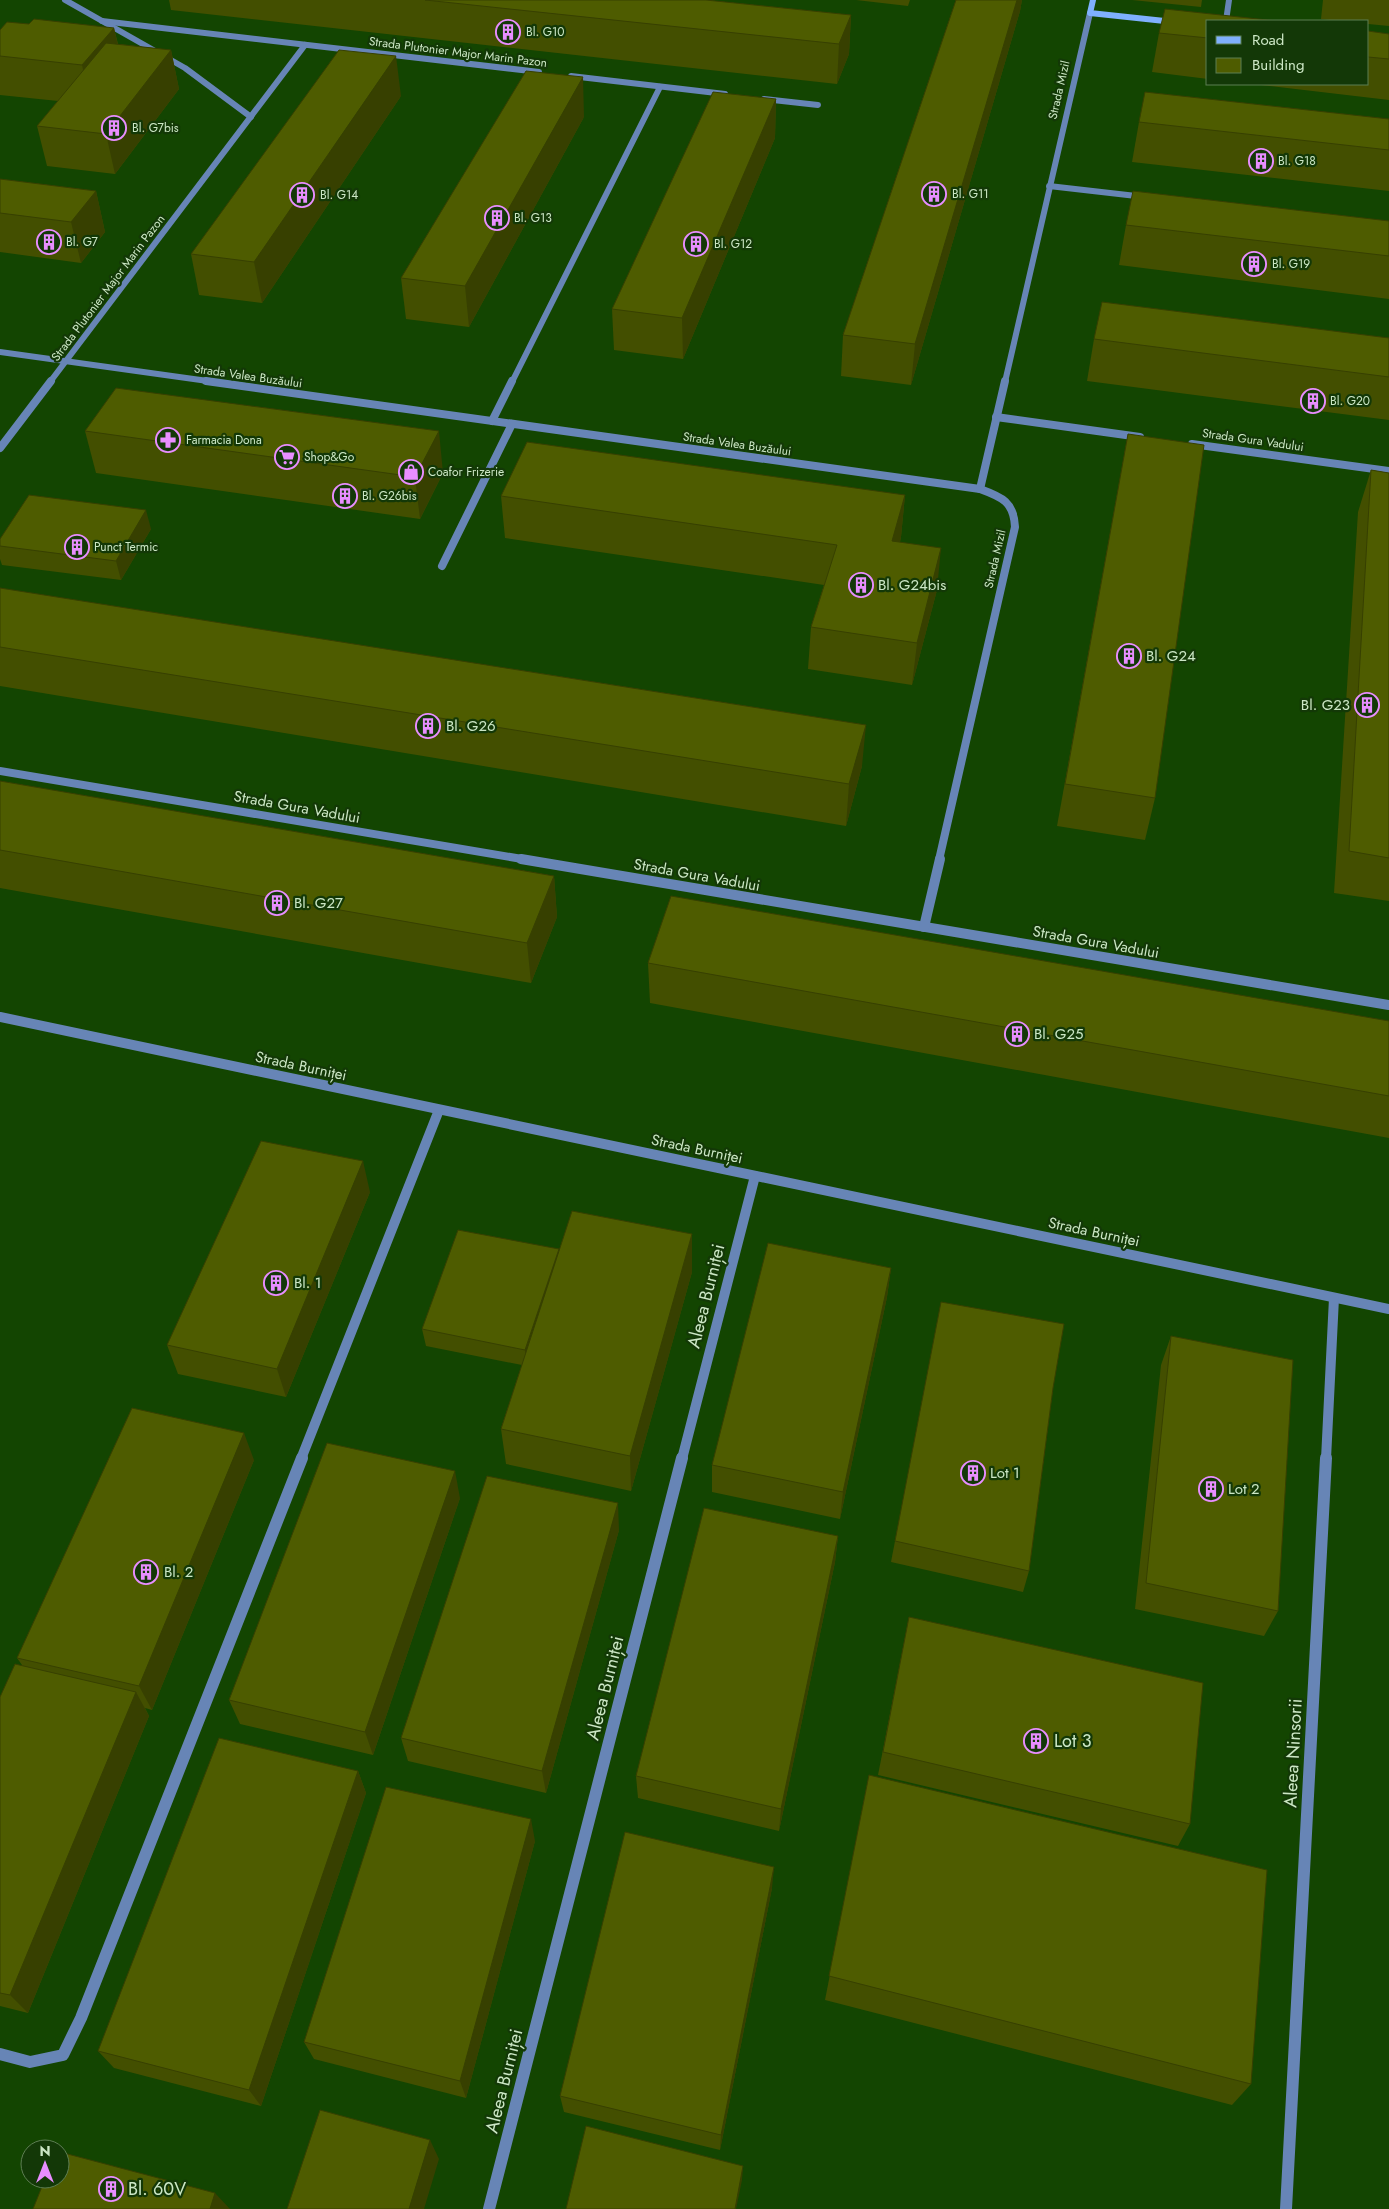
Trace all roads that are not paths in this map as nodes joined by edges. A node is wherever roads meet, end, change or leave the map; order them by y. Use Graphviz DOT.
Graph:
graph roads {
  1 [pos="65,0"];
  2 [pos="1093,0"];
  3 [pos="1229,0"];
  4 [pos="1090,14"];
  5 [pos="1226,20"];
  6 [pos="102,22"];
  7 [pos="1180,23"];
  8 [pos="305,45"];
  9 [pos="551,74"];
  10 [pos="561,75"];
  11 [pos="660,87"];
  12 [pos="729,95"];
  13 [pos="758,98"];
  14 [pos="818,105"];
  15 [pos="251,117"];
  16 [pos="1050,186"];
  17 [pos="1157,199"];
  18 [pos="0,352"];
  19 [pos="65,361"];
  20 [pos="996,417"];
  21 [pos="492,421"];
  22 [pos="512,424"];
  23 [pos="1148,438"];
  24 [pos="1187,444"];
  25 [pos="0,448"];
  26 [pos="1389,471"];
  27 [pos="980,488"];
  28 [pos="442,566"];
  29 [pos="0,771"];
  30 [pos="924,927"];
  31 [pos="1389,1005"];
  32 [pos="0,1017"];
  33 [pos="439,1110"];
  34 [pos="755,1176"];
  35 [pos="1334,1298"];
  36 [pos="1389,1309"];
  37 [pos="0,2054"];
  38 [pos="489,2209"];
  39 [pos="1286,2209"];
  1 -- 6 [label="street, Strada Plutonier Major Marin Pazon"];
  2 -- 4 [label="street, Strada Mizil"];
  3 -- 5 [label="street"];
  4 -- 7 [label="street"];
  4 -- 16 [label="street, Strada Mizil"];
  6 -- 8 [label="street, Strada Plutonier Major Marin Pazon"];
  6 -- 15 [label="street, Strada Plutonier Major Marin Pazon"];
  8 -- 9 [label="street, Strada Plutonier Major Marin Pazon"];
  8 -- 15 [label="street, Strada Plutonier Major Marin Pazon"];
  10 -- 11 [label="street, Strada Plutonier Major Marin Pazon"];
  11 -- 12 [label="street, Strada Plutonier Major Marin Pazon"];
  11 -- 21 [label="street"];
  13 -- 14 [label="street"];
  15 -- 19 [label="street, Strada Plutonier Major Marin Pazon"];
  16 -- 17 [label="street"];
  16 -- 20 [label="street, Strada Mizil"];
  18 -- 19 [label="street, Strada Valea Buzăului"];
  19 -- 21 [label="street, Strada Valea Buzăului"];
  19 -- 25 [label="street, Strada Plutonier Major Marin Pazon"];
  20 -- 23 [label="street"];
  20 -- 27 [label="street, Strada Mizil"];
  21 -- 22 [label="street, Strada Valea Buzăului"];
  22 -- 27 [label="street, Strada Valea Buzăului"];
  22 -- 28 [label="street"];
  24 -- 26 [label="street, Strada Gura Vadului"];
  27 -- 30 [label="street, Strada Mizil"];
  29 -- 30 [label="street, Strada Gura Vadului"];
  30 -- 31 [label="street, Strada Gura Vadului"];
  32 -- 33 [label="street, Strada Burniței"];
  33 -- 34 [label="street, Strada Burniței"];
  33 -- 37 [label="street"];
  34 -- 35 [label="street, Strada Burniței"];
  34 -- 38 [label="street, Aleea Burniței"];
  35 -- 36 [label="street, Strada Burniței"];
  35 -- 39 [label="street, Aleea Ninsorii"];
}
